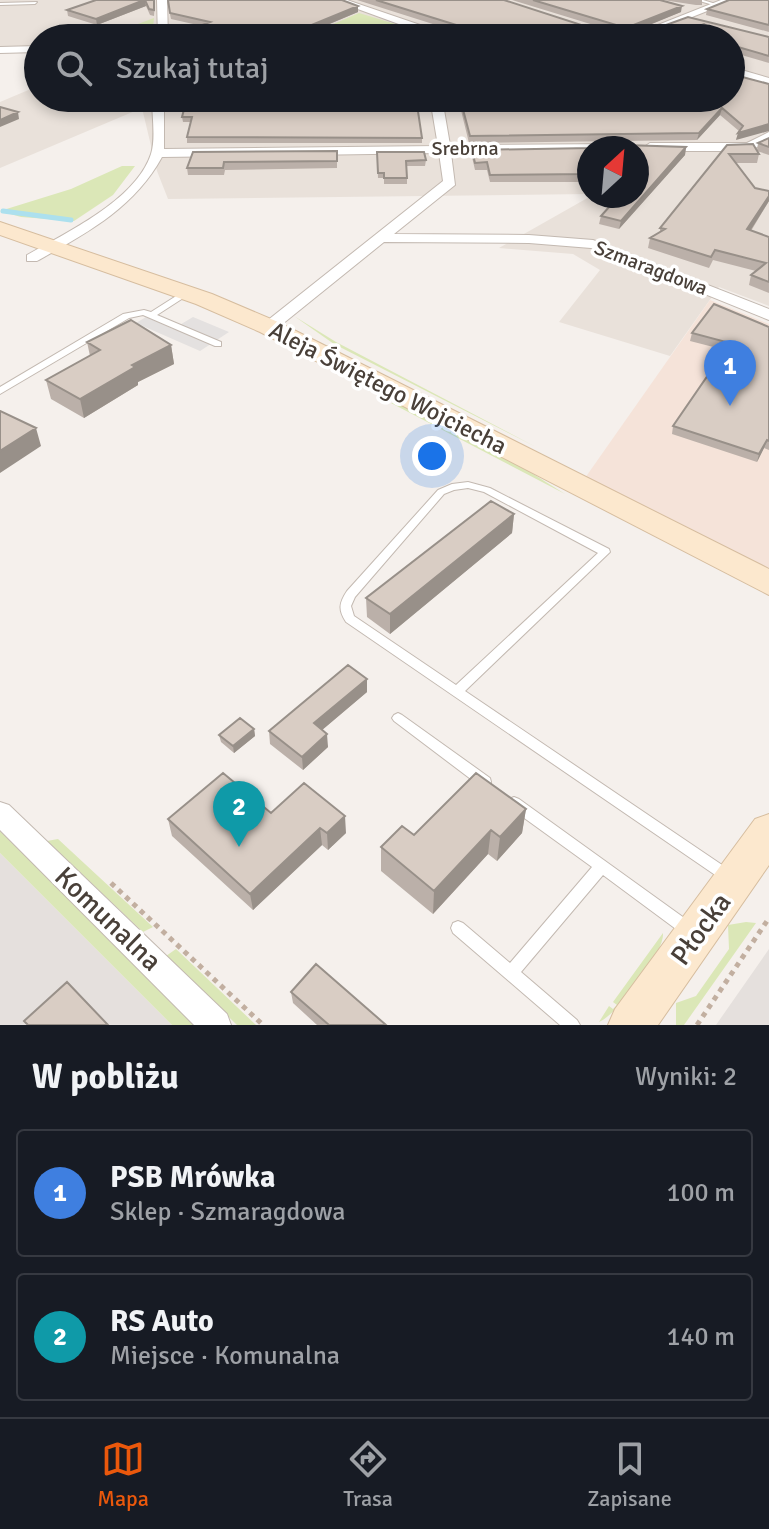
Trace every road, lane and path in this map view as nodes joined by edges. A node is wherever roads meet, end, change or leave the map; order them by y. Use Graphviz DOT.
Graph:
graph roads {
  1 [pos="162,0"];
  2 [pos="338,0"];
  3 [pos="730,0"];
  4 [pos="35,3"];
  5 [pos="0,4"];
  6 [pos="676,6"];
  7 [pos="700,11"];
  8 [pos="163,24"];
  9 [pos="408,24"];
  10 [pos="665,24"];
  11 [pos="24,49"];
  12 [pos="0,50"];
  13 [pos="745,74"];
  14 [pos="769,81"];
  15 [pos="158,112"];
  16 [pos="439,112"];
  17 [pos="769,136"];
  18 [pos="445,148"];
  19 [pos="158,153"];
  20 [pos="0,228"];
  21 [pos="384,238"];
  22 [pos="42,252"];
  23 [pos="187,293"];
  24 [pos="151,315"];
  25 [pos="769,315"];
  26 [pos="269,327"];
  27 [pos="218,344"];
  28 [pos="0,391"];
  29 [pos="766,586"];
  30 [pos="458,691"];
  31 [pos="398,718"];
  32 [pos="0,813"];
  33 [pos="769,832"];
  34 [pos="601,867"];
  35 [pos="735,882"];
  36 [pos="769,918"];
  37 [pos="458,928"];
  38 [pos="697,936"];
  39 [pos="511,973"];
  40 [pos="216,1025"];
  41 [pos="572,1025"];
  42 [pos="631,1025"];
  43 [pos="697,1025"];
  1 -- 8 [label="street"];
  2 -- 9 [label="street"];
  3 -- 7 [label="street"];
  4 -- 5 [label="lane"];
  6 -- 7 [label="street"];
  7 -- 10 [label="street"];
  11 -- 12 [label="street"];
  13 -- 14 [label="street"];
  15 -- 19 [label="street"];
  16 -- 18 [label="street"];
  17 -- 18 [label="street, Srebrna"];
  18 -- 19 [label="street, Srebrna"];
  18 -- 21 [label="street"];
  19 -- 22 [label="street"];
  20 -- 22 [label="street, Aleja Świętego Wojciecha"];
  21 -- 25 [label="street, Szmaragdowa"];
  21 -- 26 [label="street"];
  22 -- 23 [label="street, Aleja Świętego Wojciecha"];
  23 -- 24 [label="lane"];
  23 -- 26 [label="street, Aleja Świętego Wojciecha"];
  24 -- 27 [label="lane"];
  24 -- 28 [label="lane"];
  26 -- 29 [label="street, Aleja Świętego Wojciecha"];
  30 -- 30 [label="lane"];
  30 -- 35 [label="lane"];
  31 -- 34 [label="lane"];
  32 -- 40 [label="street, Komunalna"];
  33 -- 35 [label="street, Płocka"];
  34 -- 38 [label="lane"];
  34 -- 39 [label="lane"];
  35 -- 38 [label="street, Płocka"];
  36 -- 43 [label="path"];
  37 -- 39 [label="lane"];
  38 -- 42 [label="street, Płocka"];
  39 -- 41 [label="lane"];
}
